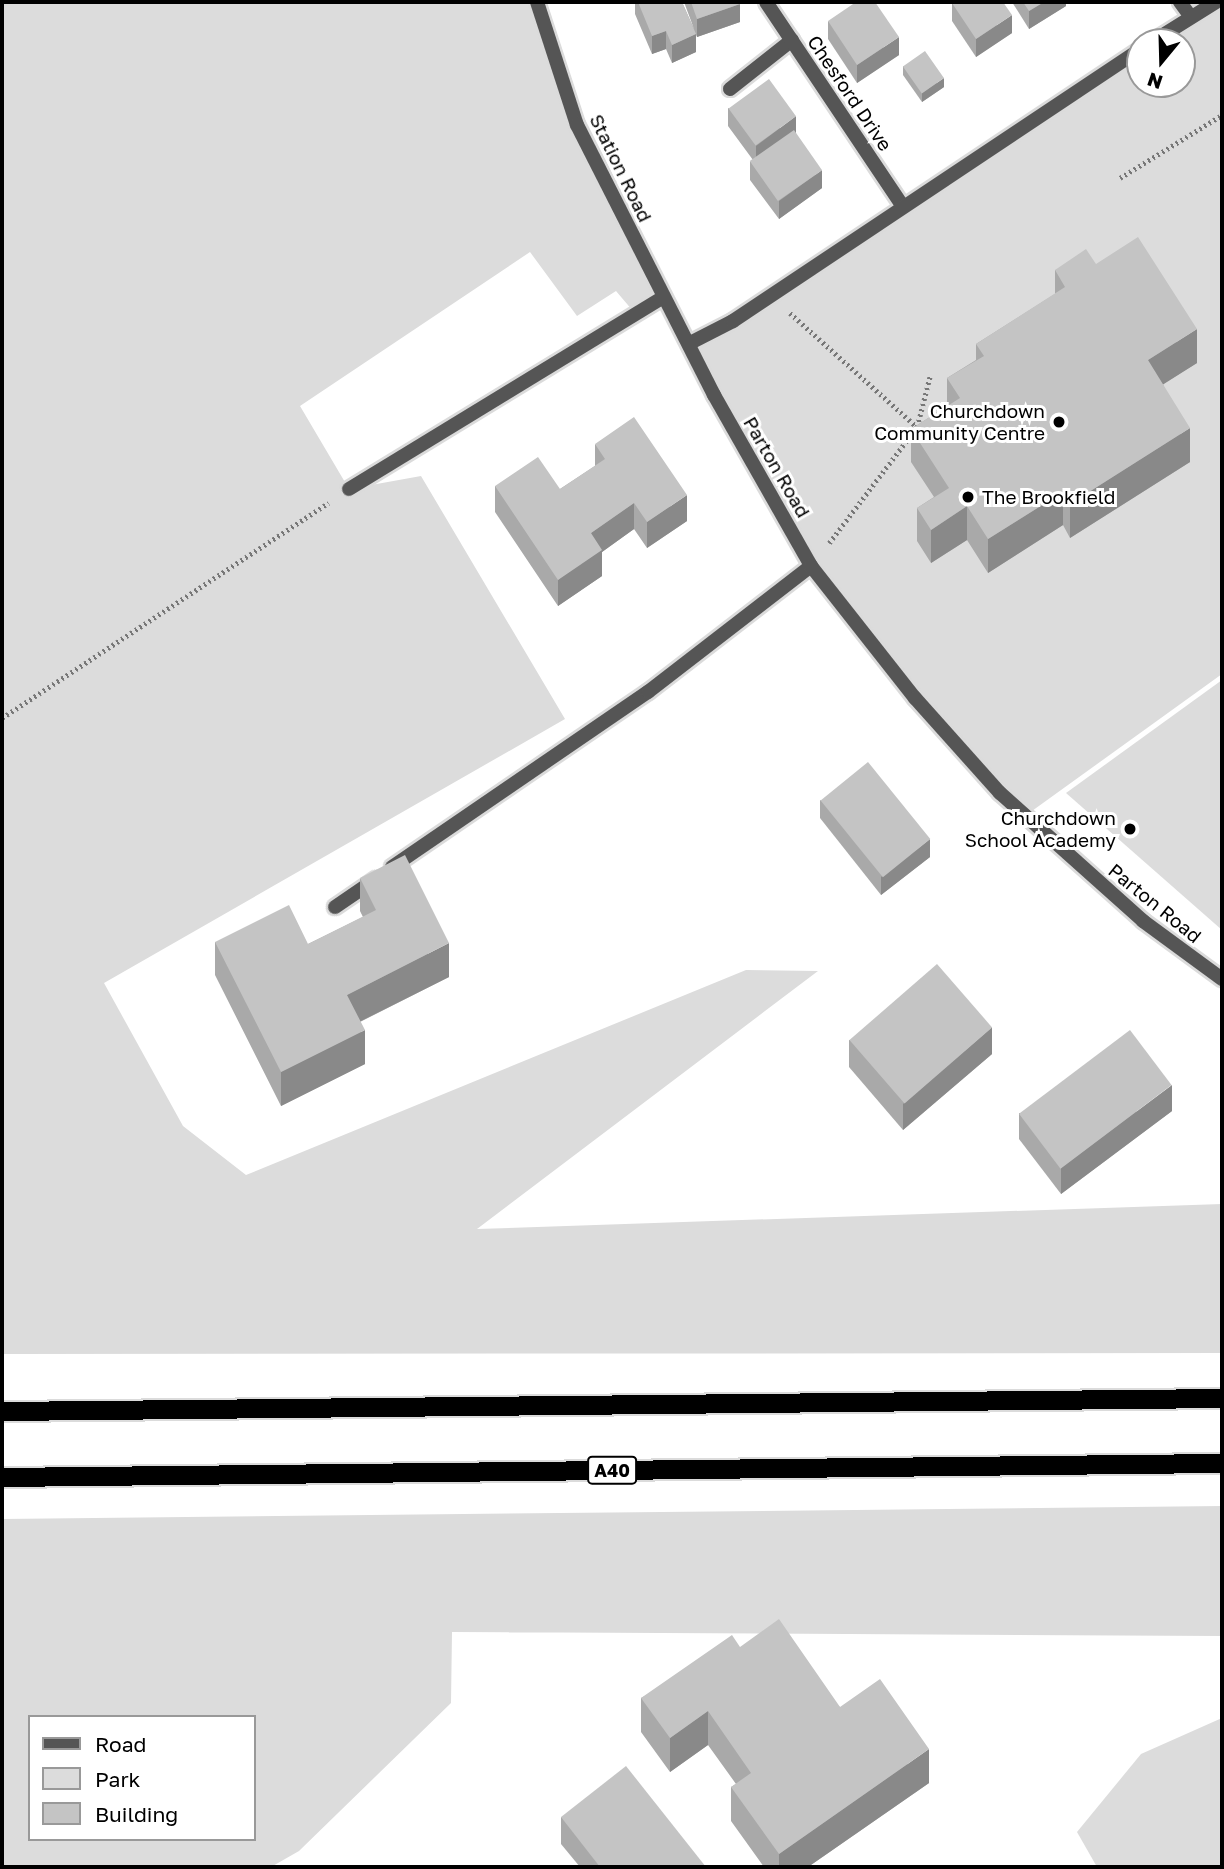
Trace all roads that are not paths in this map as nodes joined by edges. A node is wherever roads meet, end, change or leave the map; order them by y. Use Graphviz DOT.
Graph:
graph roads {
  1 [pos="537,2"];
  2 [pos="766,2"];
  3 [pos="1180,2"];
  4 [pos="1216,2"];
  5 [pos="1190,16"];
  6 [pos="1172,28"];
  7 [pos="792,40"];
  8 [pos="1126,59"];
  9 [pos="730,89"];
  10 [pos="902,205"];
  11 [pos="663,297"];
  12 [pos="690,343"];
  13 [pos="349,489"];
  14 [pos="811,566"];
  15 [pos="335,907"];
  16 [pos="1222,979"];
  17 [pos="1222,1398"];
  18 [pos="2,1411"];
  19 [pos="1222,1463"];
  20 [pos="2,1477"];
  1 -- 11 [label="street, Station Road"];
  2 -- 7 [label="street, Chesford Drive"];
  3 -- 5 [label="street"];
  4 -- 5 [label="street"];
  5 -- 6 [label="street"];
  7 -- 9 [label="street"];
  7 -- 10 [label="street, Chesford Drive"];
  8 -- 10 [label="street"];
  10 -- 12 [label="street"];
  11 -- 12 [label="street, Station Road"];
  11 -- 13 [label="street"];
  12 -- 14 [label="street, Parton Road"];
  14 -- 15 [label="street"];
  14 -- 16 [label="street, Parton Road"];
  17 -- 18 [label="highway"];
  19 -- 20 [label="highway, A40"];
}
